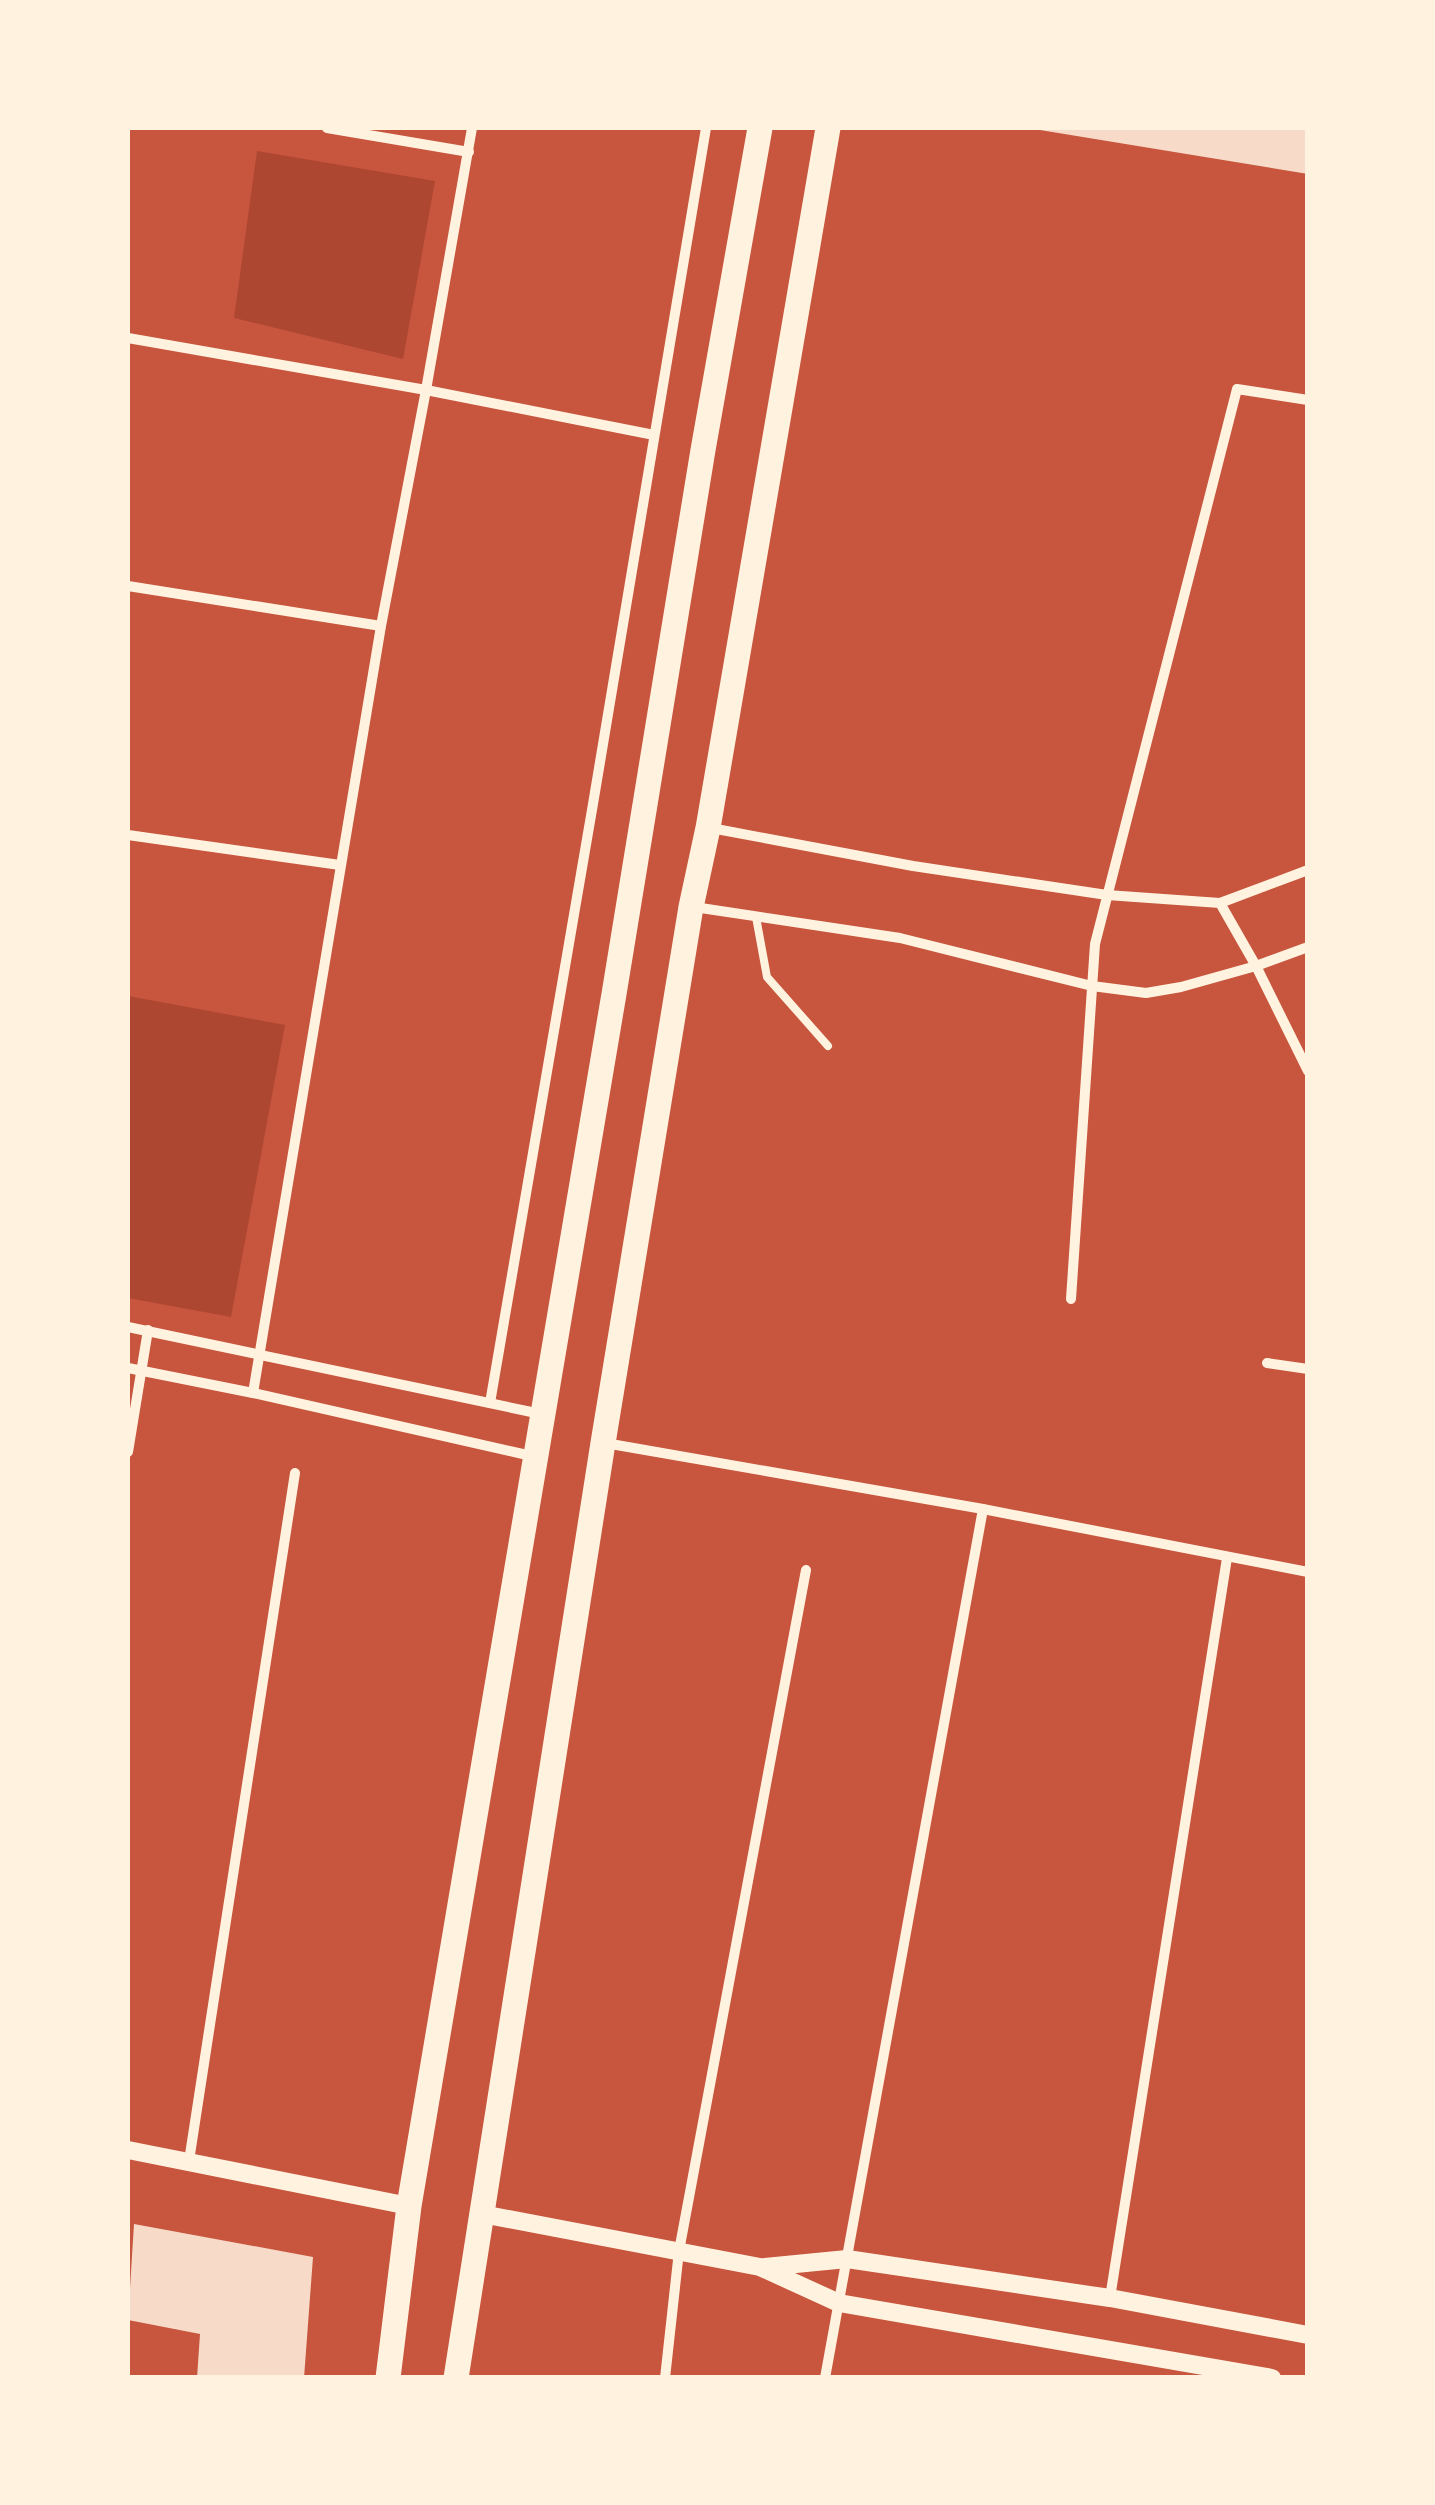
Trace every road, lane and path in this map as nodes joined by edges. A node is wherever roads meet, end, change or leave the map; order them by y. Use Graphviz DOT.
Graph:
graph roads {
  1 [pos="327,128"];
  2 [pos="472,128"];
  3 [pos="706,128"];
  4 [pos="760,128"];
  5 [pos="828,128"];
  6 [pos="469,152"];
  7 [pos="128,338"];
  8 [pos="426,390"];
  9 [pos="1308,400"];
  10 [pos="654,435"];
  11 [pos="128,586"];
  12 [pos="381,626"];
  13 [pos="708,828"];
  14 [pos="128,836"];
  15 [pos="340,865"];
  16 [pos="1308,870"];
  17 [pos="1107,896"];
  18 [pos="1220,903"];
  19 [pos="691,907"];
  20 [pos="756,916"];
  21 [pos="1308,946"];
  22 [pos="1256,966"];
  23 [pos="1092,986"];
  24 [pos="828,1046"];
  25 [pos="1308,1071"];
  26 [pos="1071,1299"];
  27 [pos="128,1327"];
  28 [pos="148,1330"];
  29 [pos="259,1354"];
  30 [pos="1266,1363"];
  31 [pos="134,1369"];
  32 [pos="1308,1369"];
  33 [pos="253,1392"];
  34 [pos="490,1403"];
  35 [pos="542,1414"];
  36 [pos="603,1442"];
  37 [pos="128,1452"];
  38 [pos="536,1457"];
  39 [pos="295,1473"];
  40 [pos="983,1509"];
  41 [pos="1227,1558"];
  42 [pos="806,1570"];
  43 [pos="1308,1572"];
  44 [pos="128,2150"];
  45 [pos="189,2162"];
  46 [pos="409,2206"];
  47 [pos="482,2214"];
  48 [pos="678,2250"];
  49 [pos="847,2259"];
  50 [pos="760,2267"];
  51 [pos="1110,2298"];
  52 [pos="839,2303"];
  53 [pos="1308,2335"];
  54 [pos="388,2378"];
  55 [pos="456,2378"];
  56 [pos="665,2378"];
  57 [pos="825,2378"];
  58 [pos="1272,2378"];
  1 -- 6 [label="street"];
  2 -- 6 [label="street"];
  3 -- 10 [label="street"];
  4 -- 35 [label="main road"];
  5 -- 13 [label="main road"];
  6 -- 8 [label="street"];
  7 -- 8 [label="street"];
  8 -- 10 [label="street"];
  8 -- 12 [label="street"];
  9 -- 17 [label="street"];
  10 -- 34 [label="street"];
  11 -- 12 [label="street"];
  12 -- 15 [label="street"];
  13 -- 17 [label="street"];
  13 -- 19 [label="main road"];
  14 -- 15 [label="street"];
  15 -- 29 [label="street"];
  16 -- 18 [label="street"];
  17 -- 18 [label="street"];
  17 -- 23 [label="street"];
  18 -- 22 [label="street"];
  19 -- 20 [label="street"];
  19 -- 36 [label="main road"];
  20 -- 23 [label="street"];
  20 -- 24 [label="lane"];
  21 -- 22 [label="street"];
  22 -- 23 [label="street"];
  22 -- 25 [label="street"];
  23 -- 26 [label="street"];
  27 -- 28 [label="street"];
  28 -- 29 [label="street"];
  28 -- 31 [label="street"];
  29 -- 33 [label="street"];
  29 -- 34 [label="street"];
  30 -- 32 [label="street"];
  31 -- 33 [label="street"];
  31 -- 37 [label="street"];
  33 -- 38 [label="street"];
  34 -- 35 [label="street"];
  35 -- 38 [label="main road"];
  36 -- 40 [label="street"];
  36 -- 47 [label="main road"];
  38 -- 46 [label="main road"];
  39 -- 45 [label="street"];
  40 -- 41 [label="street"];
  40 -- 49 [label="street"];
  41 -- 43 [label="street"];
  41 -- 51 [label="street"];
  42 -- 48 [label="street"];
  44 -- 45 [label="street"];
  45 -- 46 [label="street"];
  46 -- 54 [label="main road"];
  47 -- 48 [label="street"];
  47 -- 55 [label="main road"];
  48 -- 50 [label="street"];
  48 -- 56 [label="street"];
  49 -- 50 [label="street"];
  49 -- 51 [label="street"];
  49 -- 52 [label="street"];
  50 -- 52 [label="street"];
  51 -- 53 [label="street"];
  52 -- 57 [label="street"];
  52 -- 58 [label="street"];
}
